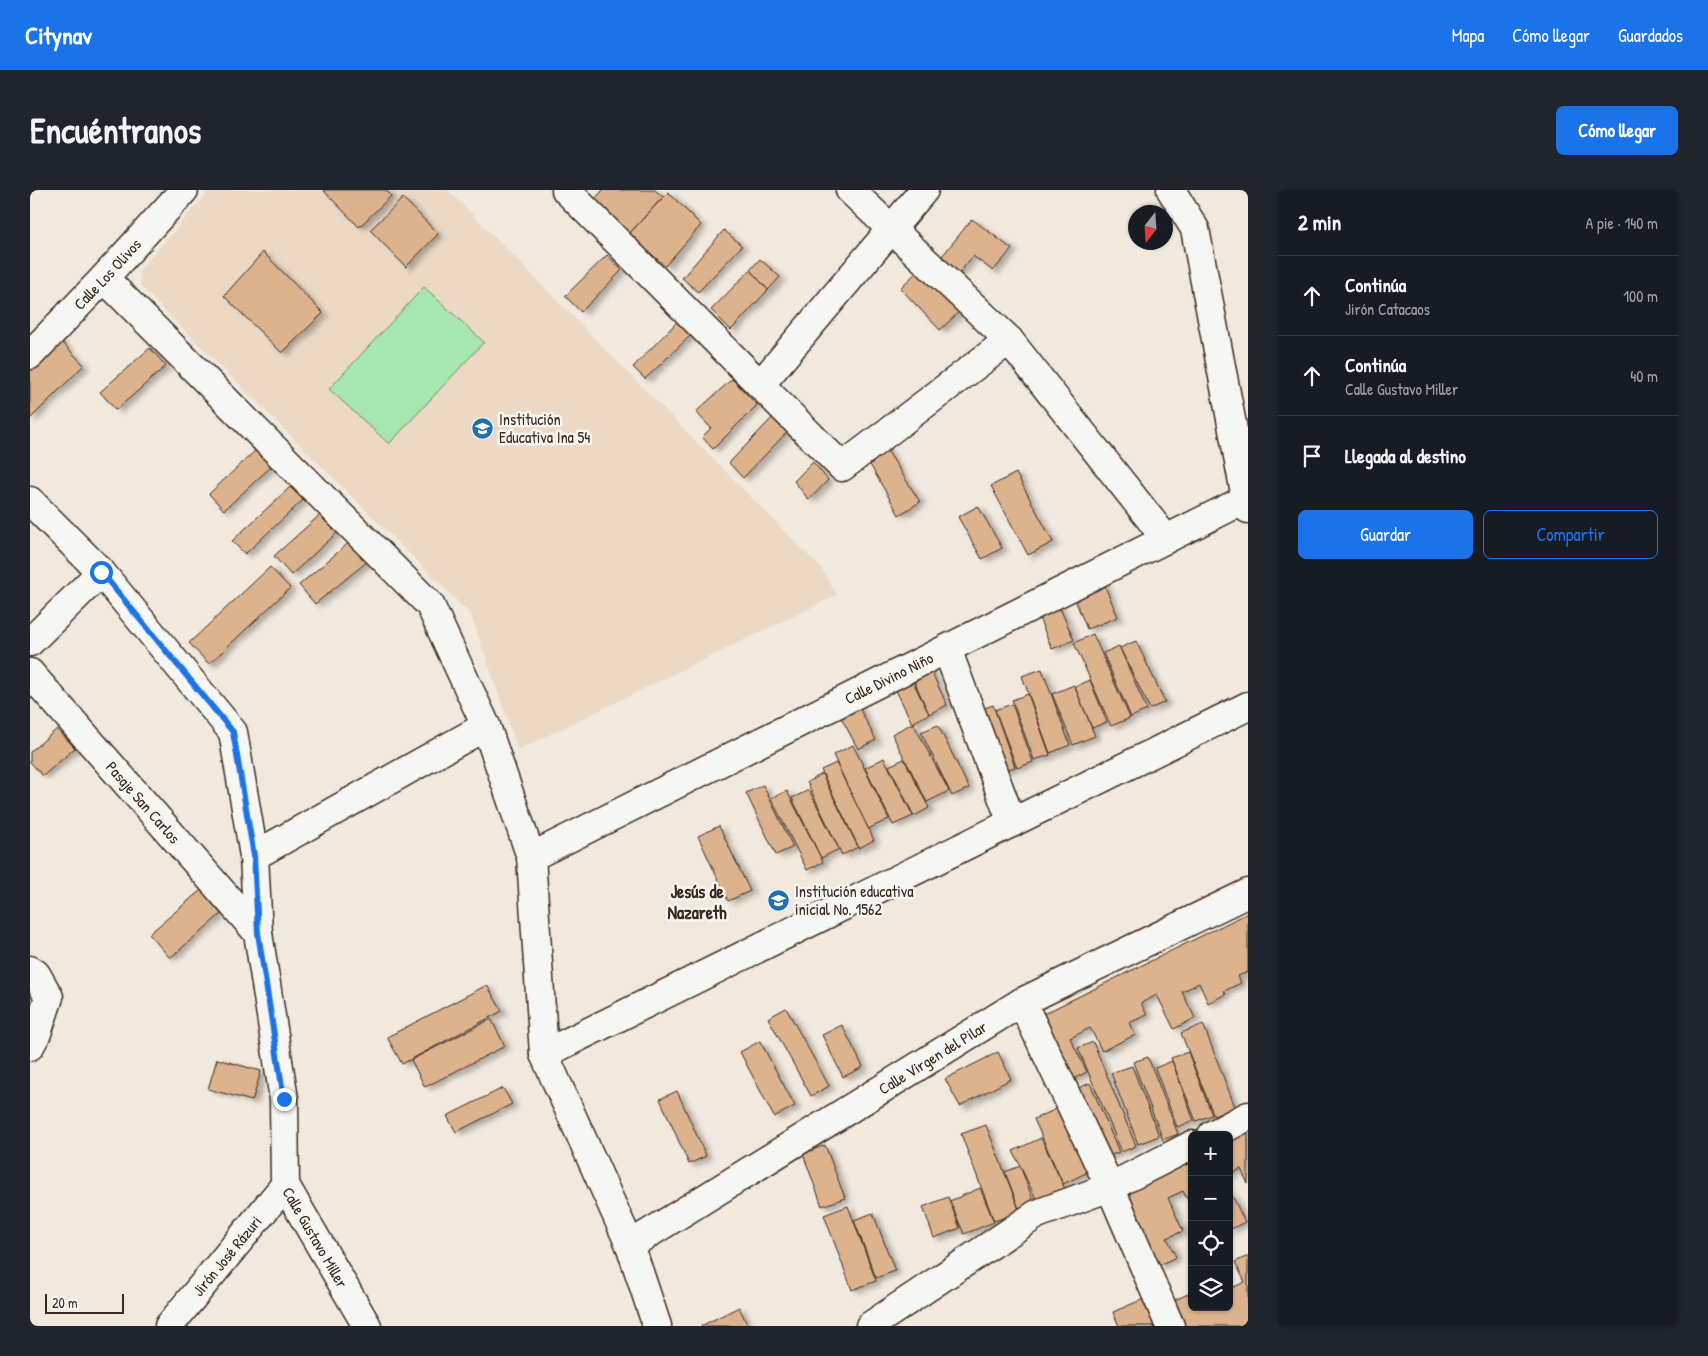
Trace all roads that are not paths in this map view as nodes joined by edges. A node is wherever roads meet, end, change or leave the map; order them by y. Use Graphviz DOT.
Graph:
graph roads {
  1 [pos="184,190"];
  2 [pos="566,190"];
  3 [pos="850,190"];
  4 [pos="924,190"];
  5 [pos="1171,190"];
  6 [pos="892,230"];
  7 [pos="104,278"];
  8 [pos="1009,340"];
  9 [pos="30,356"];
  10 [pos="760,385"];
  11 [pos="30,501"];
  12 [pos="1247,504"];
  13 [pos="1166,539"];
  14 [pos="101,572"];
  15 [pos="30,642"];
  16 [pos="947,649"];
  17 [pos="30,673"];
  18 [pos="1248,706"];
  19 [pos="486,726"];
  20 [pos="1012,823"];
  21 [pos="254,856"];
  22 [pos="531,857"];
  23 [pos="1248,893"];
  24 [pos="258,933"];
  25 [pos="30,970"];
  26 [pos="1022,1002"];
  27 [pos="30,1046"];
  28 [pos="544,1054"];
  29 [pos="1248,1116"];
  30 [pos="1220,1131"];
  31 [pos="1188,1147"];
  32 [pos="286,1185"];
  33 [pos="1110,1187"];
  34 [pos="630,1246"];
  35 [pos="169,1326"];
  36 [pos="366,1326"];
  37 [pos="657,1326"];
  38 [pos="870,1326"];
  39 [pos="1170,1326"];
  1 -- 7 [label="street, Calle Los Olivos"];
  2 -- 10 [label="street"];
  3 -- 6 [label="street"];
  4 -- 6 [label="street"];
  5 -- 12 [label="street"];
  6 -- 8 [label="street"];
  6 -- 10 [label="street"];
  7 -- 9 [label="street, Calle Los Olivos"];
  7 -- 19 [label="street"];
  8 -- 10 [label="street"];
  8 -- 13 [label="street"];
  11 -- 14 [label="street, Calle Gustavo Miller"];
  12 -- 13 [label="street, Calle Divino Niño"];
  13 -- 16 [label="street, Calle Divino Niño"];
  14 -- 15 [label="street"];
  14 -- 21 [label="street, Calle Gustavo Miller"];
  16 -- 20 [label="street"];
  16 -- 22 [label="street, Calle Divino Niño"];
  17 -- 24 [label="street, Pasaje San Carlos"];
  18 -- 20 [label="street"];
  19 -- 21 [label="street"];
  19 -- 22 [label="street"];
  20 -- 28 [label="street"];
  21 -- 24 [label="street, Calle Gustavo Miller"];
  22 -- 28 [label="street"];
  23 -- 26 [label="street, Calle Virgen del Pilar"];
  24 -- 32 [label="street, Calle Gustavo Miller"];
  25 -- 27 [label="street"];
  26 -- 33 [label="street"];
  26 -- 34 [label="street, Calle Virgen del Pilar"];
  28 -- 34 [label="street"];
  29 -- 30 [label="street"];
  31 -- 33 [label="street"];
  32 -- 35 [label="street, Jirón José Rázuri"];
  32 -- 36 [label="street, Calle Gustavo Miller"];
  33 -- 38 [label="street"];
  33 -- 39 [label="street"];
  34 -- 37 [label="street"];
}
